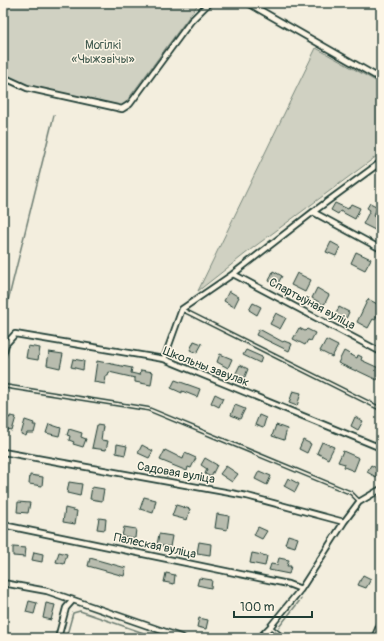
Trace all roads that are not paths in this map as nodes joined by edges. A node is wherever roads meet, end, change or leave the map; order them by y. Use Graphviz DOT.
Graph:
graph roads {
  1 [pos="209,3"];
  2 [pos="248,3"];
  3 [pos="3,77"];
  4 [pos="381,79"];
  5 [pos="381,162"];
  6 [pos="313,212"];
  7 [pos="381,249"];
  8 [pos="233,274"];
  9 [pos="182,309"];
  10 [pos="381,352"];
  11 [pos="3,355"];
  12 [pos="164,359"];
  13 [pos="3,386"];
  14 [pos="381,409"];
  15 [pos="381,448"];
  16 [pos="3,452"];
  17 [pos="381,489"];
  18 [pos="360,502"];
  19 [pos="344,522"];
  20 [pos="3,525"];
  21 [pos="3,583"];
  22 [pos="301,589"];
  23 [pos="73,600"];
  24 [pos="381,622"];
  25 [pos="270,627"];
  26 [pos="280,634"];
  27 [pos="265,636"];
  28 [pos="58,638"];
  29 [pos="183,638"];
  30 [pos="258,638"];
  31 [pos="374,638"];
  1 -- 3 [label="street"];
  2 -- 4 [label="street"];
  5 -- 6 [label="street"];
  6 -- 7 [label="street"];
  6 -- 8 [label="street"];
  8 -- 9 [label="street"];
  8 -- 10 [label="street, Спартыўная вуліца"];
  9 -- 12 [label="street"];
  9 -- 14 [label="lane"];
  11 -- 12 [label="street, Школьны завулак"];
  12 -- 15 [label="street, Школьны завулак"];
  13 -- 18 [label="lane"];
  16 -- 19 [label="street, Садовая вуліца"];
  17 -- 18 [label="street"];
  18 -- 19 [label="street"];
  19 -- 22 [label="street"];
  20 -- 22 [label="street, Палеская вуліца"];
  21 -- 23 [label="street"];
  22 -- 25 [label="street"];
  23 -- 28 [label="street"];
  23 -- 29 [label="street"];
  24 -- 31 [label="street"];
  25 -- 26 [label="lane"];
  25 -- 27 [label="street"];
  27 -- 30 [label="street"];
}
